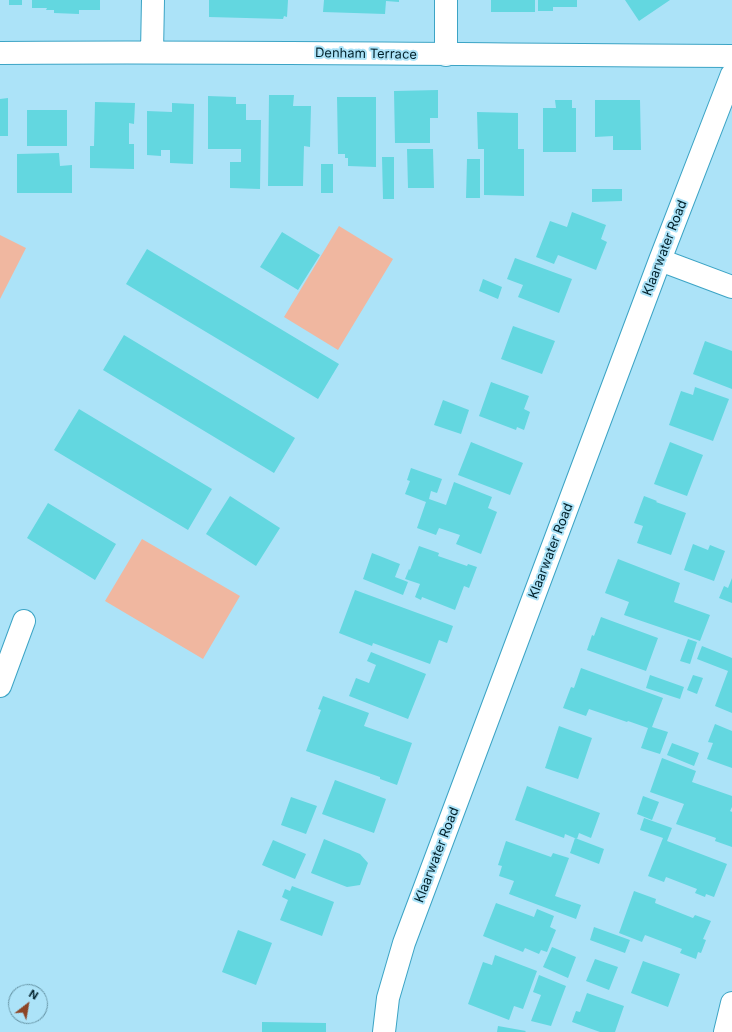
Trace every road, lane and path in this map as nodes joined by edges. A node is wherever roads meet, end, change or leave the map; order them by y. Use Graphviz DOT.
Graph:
graph roads {
  1 [pos="152,0"];
  2 [pos="446,0"];
  3 [pos="152,52"];
  4 [pos="0,53"];
  5 [pos="446,55"];
  6 [pos="732,56"];
  7 [pos="732,74"];
  8 [pos="660,260"];
  9 [pos="732,287"];
  10 [pos="24,621"];
  11 [pos="0,686"];
  12 [pos="732,1003"];
  13 [pos="384,1032"];
  14 [pos="725,1032"];
  1 -- 3 [label="street"];
  2 -- 5 [label="street"];
  3 -- 4 [label="street, Denham Terrace"];
  3 -- 5 [label="street, Denham Terrace"];
  5 -- 6 [label="street, Denham Terrace"];
  7 -- 8 [label="street, Klaarwater Road"];
  8 -- 9 [label="street"];
  8 -- 13 [label="street, Klaarwater Road"];
  10 -- 11 [label="street"];
  12 -- 14 [label="street"];
}
